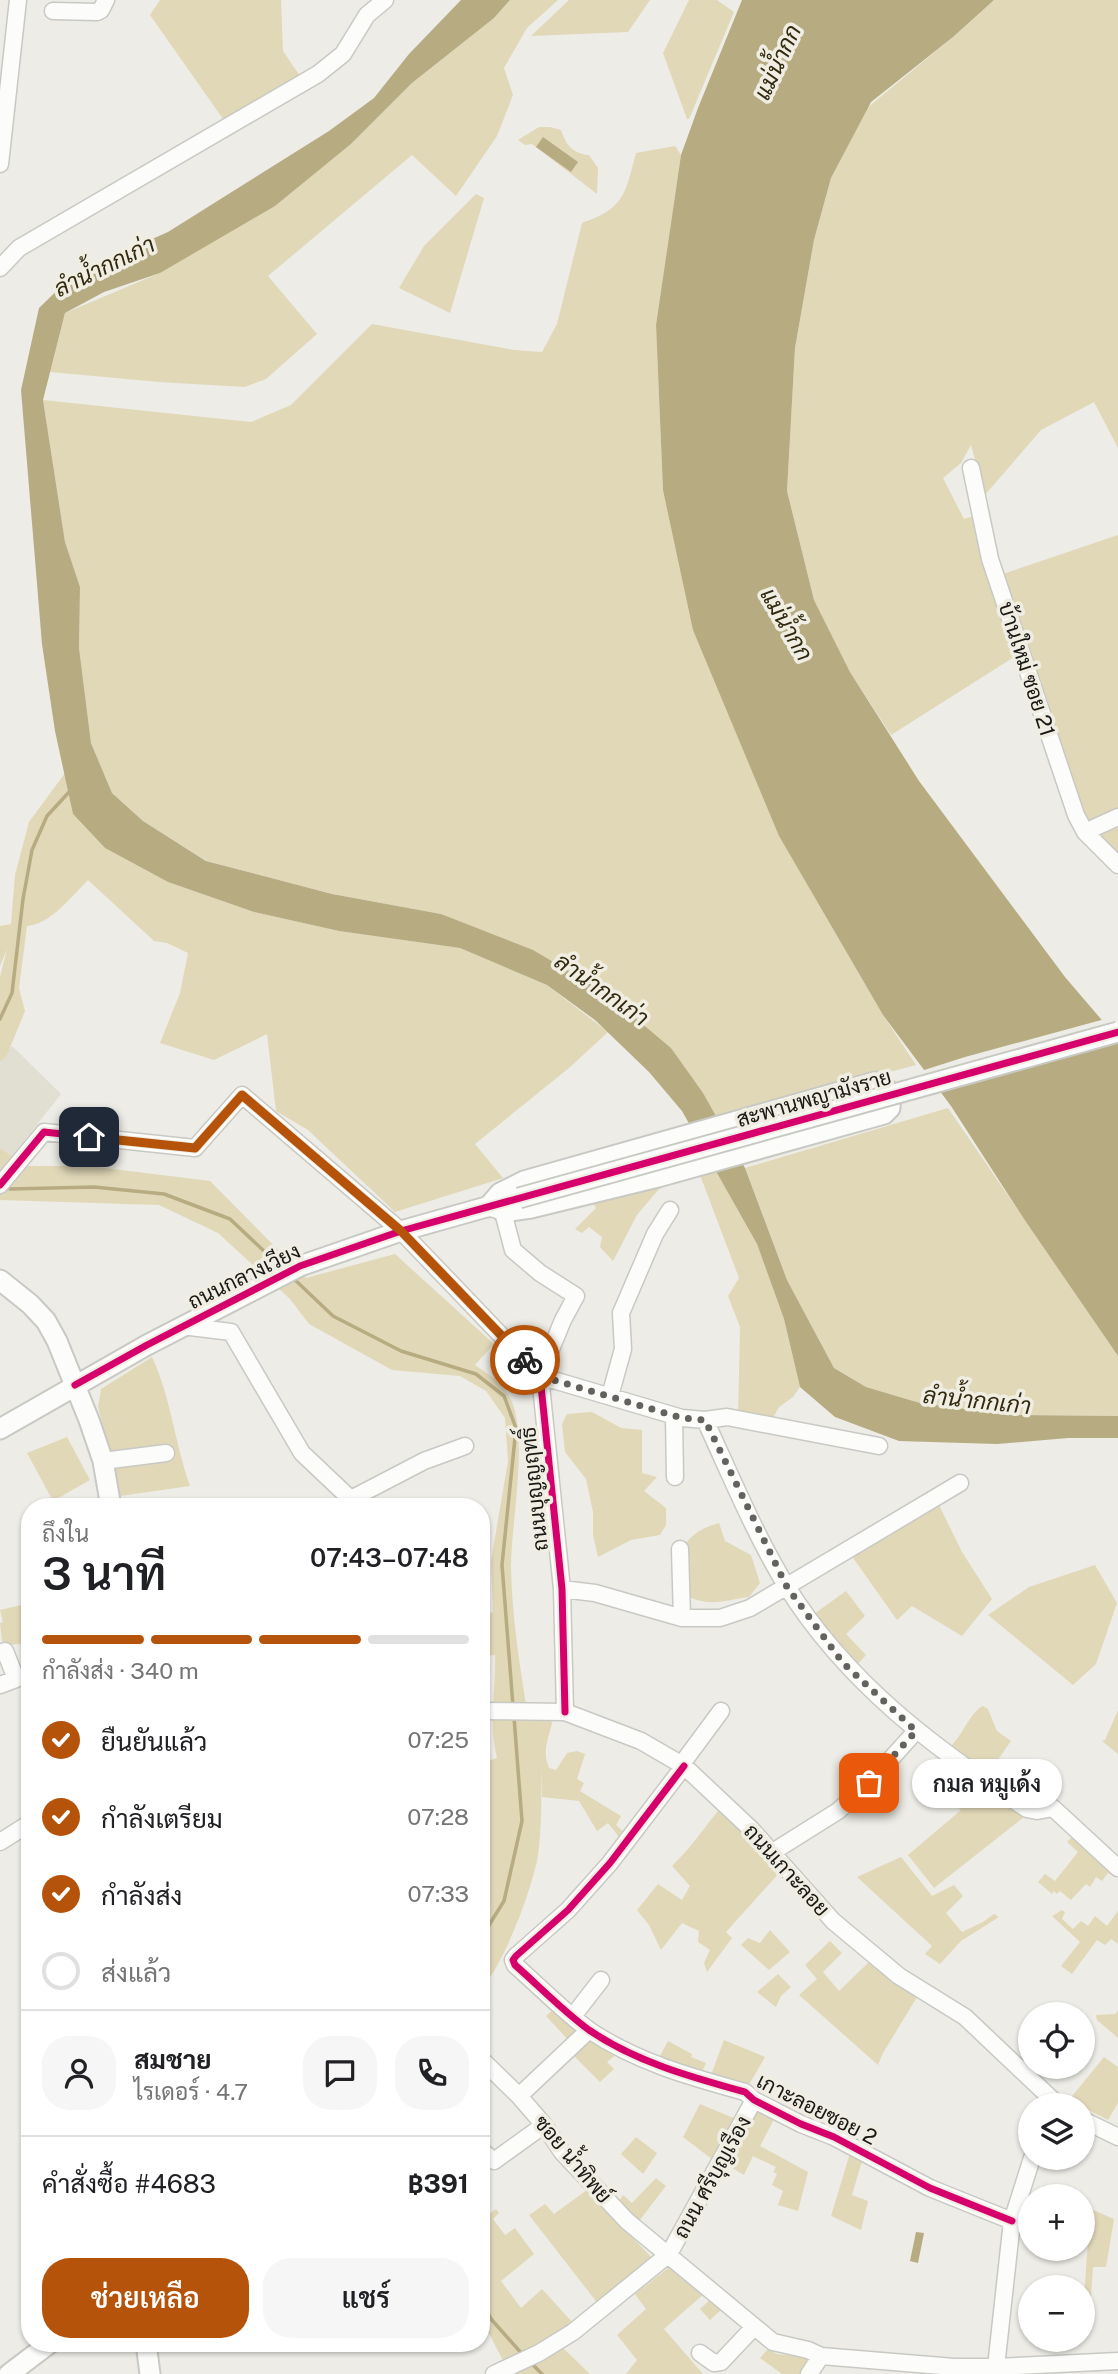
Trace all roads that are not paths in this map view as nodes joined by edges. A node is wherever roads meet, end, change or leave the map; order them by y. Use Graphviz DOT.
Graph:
graph roads {
  1 [pos="18,0"];
  2 [pos="106,0"];
  3 [pos="384,0"];
  4 [pos="53,11"];
  5 [pos="0,164"];
  6 [pos="0,268"];
  7 [pos="971,468"];
  8 [pos="1118,817"];
  9 [pos="1085,832"];
  10 [pos="1118,865"];
  11 [pos="1118,1032"];
  12 [pos="0,1185"];
  13 [pos="519,1198"];
  14 [pos="495,1210"];
  15 [pos="670,1210"];
  16 [pos="401,1231"];
  17 [pos="0,1280"];
  18 [pos="182,1326"];
  19 [pos="540,1376"];
  20 [pos="75,1385"];
  21 [pos="610,1396"];
  22 [pos="674,1416"];
  23 [pos="705,1420"];
  24 [pos="0,1429"];
  25 [pos="465,1446"];
  26 [pos="879,1446"];
  27 [pos="166,1453"];
  28 [pos="103,1461"];
  29 [pos="675,1477"];
  30 [pos="960,1483"];
  31 [pos="109,1498"];
  32 [pos="347,1498"];
  33 [pos="363,1498"];
  34 [pos="680,1549"];
  35 [pos="787,1587"];
  36 [pos="562,1589"];
  37 [pos="682,1618"];
  38 [pos="5,1651"];
  39 [pos="0,1685"];
  40 [pos="490,1710"];
  41 [pos="721,1711"];
  42 [pos="565,1712"];
  43 [pos="916,1731"];
  44 [pos="683,1766"];
  45 [pos="21,1829"];
  46 [pos="0,1842"];
  47 [pos="771,1853"];
  48 [pos="1118,1868"];
  49 [pos="601,1980"];
  50 [pos="573,2016"];
  51 [pos="589,2030"];
  52 [pos="490,2068"];
  53 [pos="1045,2093"];
  54 [pos="519,2096"];
  55 [pos="754,2100"];
  56 [pos="544,2125"];
  57 [pos="1095,2126"];
  58 [pos="1118,2137"];
  59 [pos="490,2158"];
  60 [pos="1028,2170"];
  61 [pos="1012,2221"];
  62 [pos="669,2254"];
  63 [pos="754,2327"];
  64 [pos="38,2352"];
  65 [pos="147,2352"];
  66 [pos="700,2353"];
  67 [pos="821,2356"];
  68 [pos="1118,2361"];
  69 [pos="996,2367"];
  70 [pos="1073,2369"];
  71 [pos="9,2374"];
  72 [pos="150,2374"];
  73 [pos="494,2374"];
  74 [pos="809,2374"];
  1 -- 5 [label="street"];
  2 -- 4 [label="street"];
  3 -- 6 [label="street"];
  7 -- 9 [label="street, บ้านใหม่ ซอย 21"];
  8 -- 9 [label="street"];
  9 -- 10 [label="street"];
  11 -- 13 [label="main road, สะพานพญามังราย, bridge"];
  12 -- 16 [label="street"];
  13 -- 14 [label="main road, ถนนกลางเวียง"];
  14 -- 14 [label="main road"];
  14 -- 16 [label="main road, ถนนกลางเวียง"];
  14 -- 19 [label="street"];
  15 -- 21 [label="street"];
  16 -- 18 [label="main road, ถนนกลางเวียง"];
  16 -- 19 [label="street"];
  17 -- 20 [label="main road"];
  18 -- 20 [label="main road, ถนนกลางเวียง"];
  18 -- 32 [label="street"];
  19 -- 21 [label="street"];
  19 -- 36 [label="street, ถนนบุญญฤทธิ์"];
  20 -- 24 [label="main road, ถนนกลางเวียง"];
  20 -- 28 [label="main road"];
  21 -- 22 [label="street"];
  22 -- 23 [label="street"];
  22 -- 29 [label="street"];
  23 -- 26 [label="street"];
  23 -- 35 [label="street"];
  25 -- 33 [label="street"];
  27 -- 28 [label="street"];
  28 -- 31 [label="main road"];
  30 -- 35 [label="street"];
  34 -- 37 [label="street"];
  35 -- 37 [label="street"];
  35 -- 43 [label="street"];
  36 -- 37 [label="street"];
  36 -- 42 [label="street, ถนนบุญญฤทธิ์"];
  38 -- 39 [label="street"];
  40 -- 42 [label="street, ถนนเกาะลอย"];
  41 -- 44 [label="street"];
  42 -- 44 [label="street, ถนนเกาะลอย"];
  43 -- 47 [label="street"];
  43 -- 48 [label="street"];
  44 -- 47 [label="street, ถนนเกาะลอย"];
  44 -- 50 [label="street, เกาะลอยซอย 2"];
  45 -- 46 [label="street"];
  47 -- 53 [label="street, ถนนเกาะลอย"];
  49 -- 50 [label="street"];
  50 -- 51 [label="street, เกาะลอยซอย 2"];
  51 -- 54 [label="street"];
  51 -- 55 [label="street, เกาะลอยซอย 2"];
  52 -- 54 [label="street, ซอย น้ำทิพย์"];
  54 -- 56 [label="street, ซอย น้ำทิพย์"];
  55 -- 61 [label="street, เกาะลอยซอย 2"];
  55 -- 62 [label="street, ถนน ศรีบุญเรือง"];
  56 -- 59 [label="street"];
  56 -- 62 [label="street, ซอย น้ำทิพย์"];
  57 -- 58 [label="street"];
  60 -- 61 [label="street"];
  61 -- 69 [label="street"];
  62 -- 63 [label="street, ถนน ศรีบุญเรือง"];
  62 -- 73 [label="street, ถนน ศรีบุญเรือง"];
  63 -- 66 [label="street"];
  63 -- 67 [label="street, ถนน ศรีบุญเรือง"];
  64 -- 71 [label="main road"];
  65 -- 72 [label="main road"];
  67 -- 69 [label="street, ถนน ศรีบุญเรือง"];
  67 -- 74 [label="street"];
  68 -- 70 [label="street, ถนน ศรีบุญเรือง"];
  69 -- 70 [label="street, ถนน ศรีบุญเรือง"];
}
